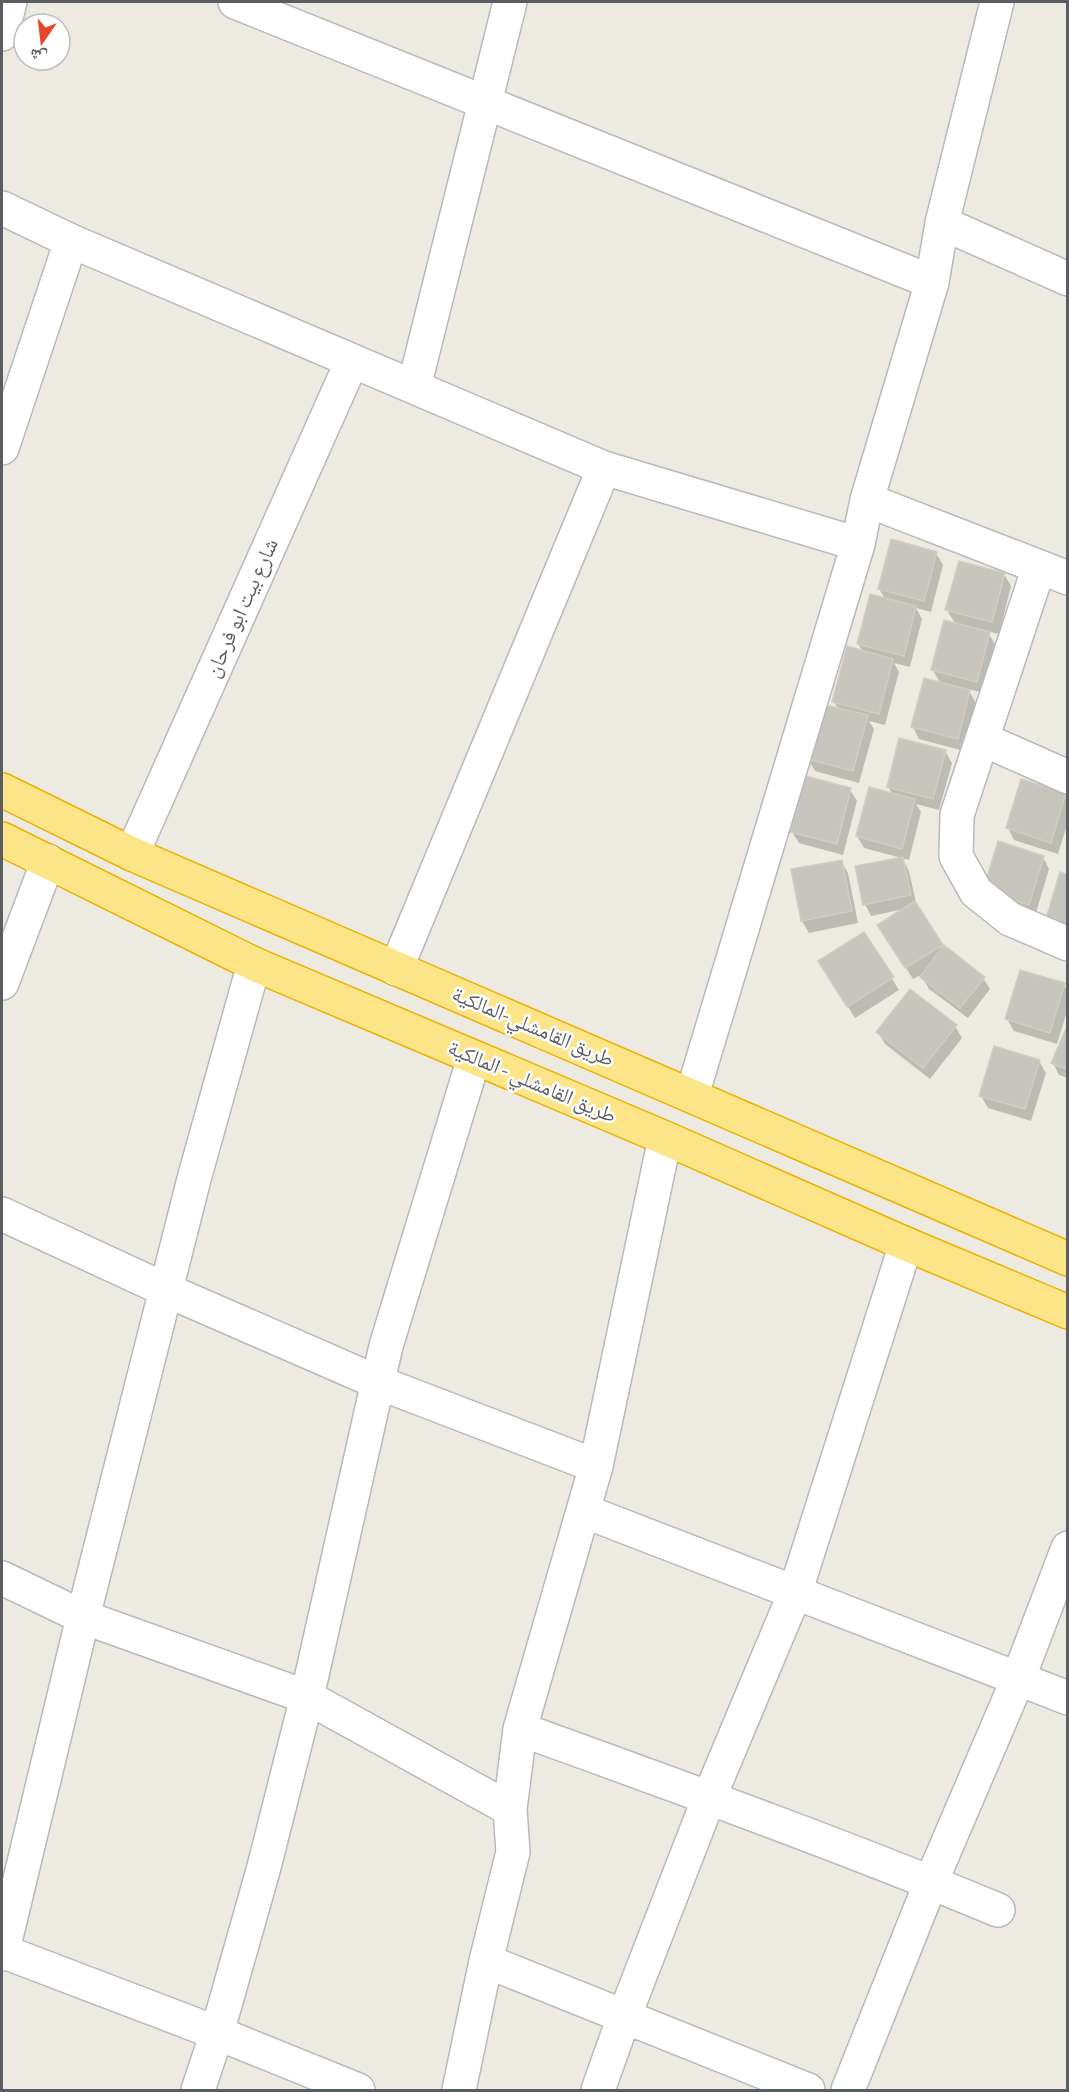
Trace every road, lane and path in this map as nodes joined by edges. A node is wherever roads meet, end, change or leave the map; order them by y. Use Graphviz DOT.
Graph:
graph roads {
  1 [pos="10,2"];
  2 [pos="235,2"];
  3 [pos="510,2"];
  4 [pos="991,3"];
  5 [pos="2,34"];
  6 [pos="485,103"];
  7 [pos="2,208"];
  8 [pos="942,223"];
  9 [pos="71,241"];
  10 [pos="1068,279"];
  11 [pos="932,282"];
  12 [pos="352,362"];
  13 [pos="414,387"];
  14 [pos="2,448"];
  15 [pos="604,468"];
  16 [pos="867,500"];
  17 [pos="858,544"];
  18 [pos="1053,572"];
  19 [pos="982,739"];
  20 [pos="1068,777"];
  21 [pos="2,790"];
  22 [pos="2,839"];
  23 [pos="132,854"];
  24 [pos="48,861"];
  25 [pos="1068,944"];
  26 [pos="254,964"];
  27 [pos="396,969"];
  28 [pos="2,983"];
  29 [pos="474,1058"];
  30 [pos="692,1095"];
  31 [pos="665,1138"];
  32 [pos="2,1214"];
  33 [pos="906,1244"];
  34 [pos="1068,1258"];
  35 [pos="166,1290"];
  36 [pos="1068,1312"];
  37 [pos="377,1382"];
  38 [pos="596,1466"];
  39 [pos="584,1511"];
  40 [pos="1068,1548"];
  41 [pos="2,1578"];
  42 [pos="795,1593"];
  43 [pos="83,1617"];
  44 [pos="1018,1679"];
  45 [pos="307,1697"];
  46 [pos="1068,1698"];
  47 [pos="520,1729"];
  48 [pos="709,1798"];
  49 [pos="510,1809"];
  50 [pos="931,1882"];
  51 [pos="998,1910"];
  52 [pos="2,1952"];
  53 [pos="486,1961"];
  54 [pos="624,2017"];
  55 [pos="217,2033"];
  56 [pos="198,2091"];
  57 [pos="358,2091"];
  58 [pos="459,2091"];
  59 [pos="598,2091"];
  60 [pos="808,2091"];
  61 [pos="848,2091"];
  1 -- 5 [label="street"];
  2 -- 6 [label="street"];
  3 -- 6 [label="street"];
  4 -- 8 [label="street"];
  6 -- 11 [label="street"];
  6 -- 13 [label="street"];
  7 -- 9 [label="street"];
  8 -- 10 [label="street"];
  8 -- 11 [label="street"];
  9 -- 12 [label="street"];
  9 -- 14 [label="street"];
  11 -- 16 [label="street"];
  12 -- 13 [label="street"];
  12 -- 23 [label="street, شارع بيت ابو فرحان"];
  13 -- 15 [label="street"];
  15 -- 17 [label="street"];
  15 -- 27 [label="street"];
  16 -- 17 [label="street"];
  16 -- 18 [label="street"];
  17 -- 30 [label="street"];
  18 -- 19 [label="street"];
  19 -- 20 [label="street"];
  19 -- 25 [label="street"];
  21 -- 23 [label="highway, طريق القامشلي-المالكية"];
  22 -- 24 [label="highway, طريق القامشلي - المالكية"];
  23 -- 27 [label="highway, طريق القامشلي-المالكية"];
  24 -- 26 [label="highway, طريق القامشلي - المالكية"];
  24 -- 28 [label="street"];
  26 -- 29 [label="highway, طريق القامشلي - المالكية"];
  26 -- 35 [label="street"];
  27 -- 30 [label="highway, طريق القامشلي-المالكية"];
  29 -- 31 [label="highway, طريق القامشلي - المالكية"];
  29 -- 37 [label="street"];
  30 -- 34 [label="highway, طريق القامشلي-المالكية"];
  31 -- 33 [label="highway, طريق القامشلي - المالكية"];
  31 -- 38 [label="street"];
  32 -- 35 [label="street"];
  33 -- 36 [label="highway, طريق القامشلي - المالكية"];
  33 -- 42 [label="street"];
  35 -- 37 [label="street"];
  35 -- 43 [label="street"];
  37 -- 38 [label="street"];
  37 -- 45 [label="street"];
  38 -- 39 [label="street"];
  39 -- 42 [label="street"];
  39 -- 47 [label="street"];
  40 -- 44 [label="street"];
  41 -- 43 [label="street"];
  42 -- 44 [label="street"];
  42 -- 48 [label="street"];
  43 -- 45 [label="street"];
  43 -- 52 [label="street"];
  44 -- 46 [label="street"];
  44 -- 50 [label="street"];
  45 -- 49 [label="street"];
  45 -- 55 [label="street"];
  47 -- 48 [label="street"];
  47 -- 49 [label="street"];
  48 -- 50 [label="street"];
  48 -- 54 [label="street"];
  49 -- 53 [label="street"];
  50 -- 51 [label="street"];
  50 -- 61 [label="street"];
  52 -- 55 [label="street"];
  53 -- 54 [label="street"];
  53 -- 58 [label="street"];
  54 -- 59 [label="street"];
  54 -- 60 [label="street"];
  55 -- 56 [label="street"];
  55 -- 57 [label="street"];
}
